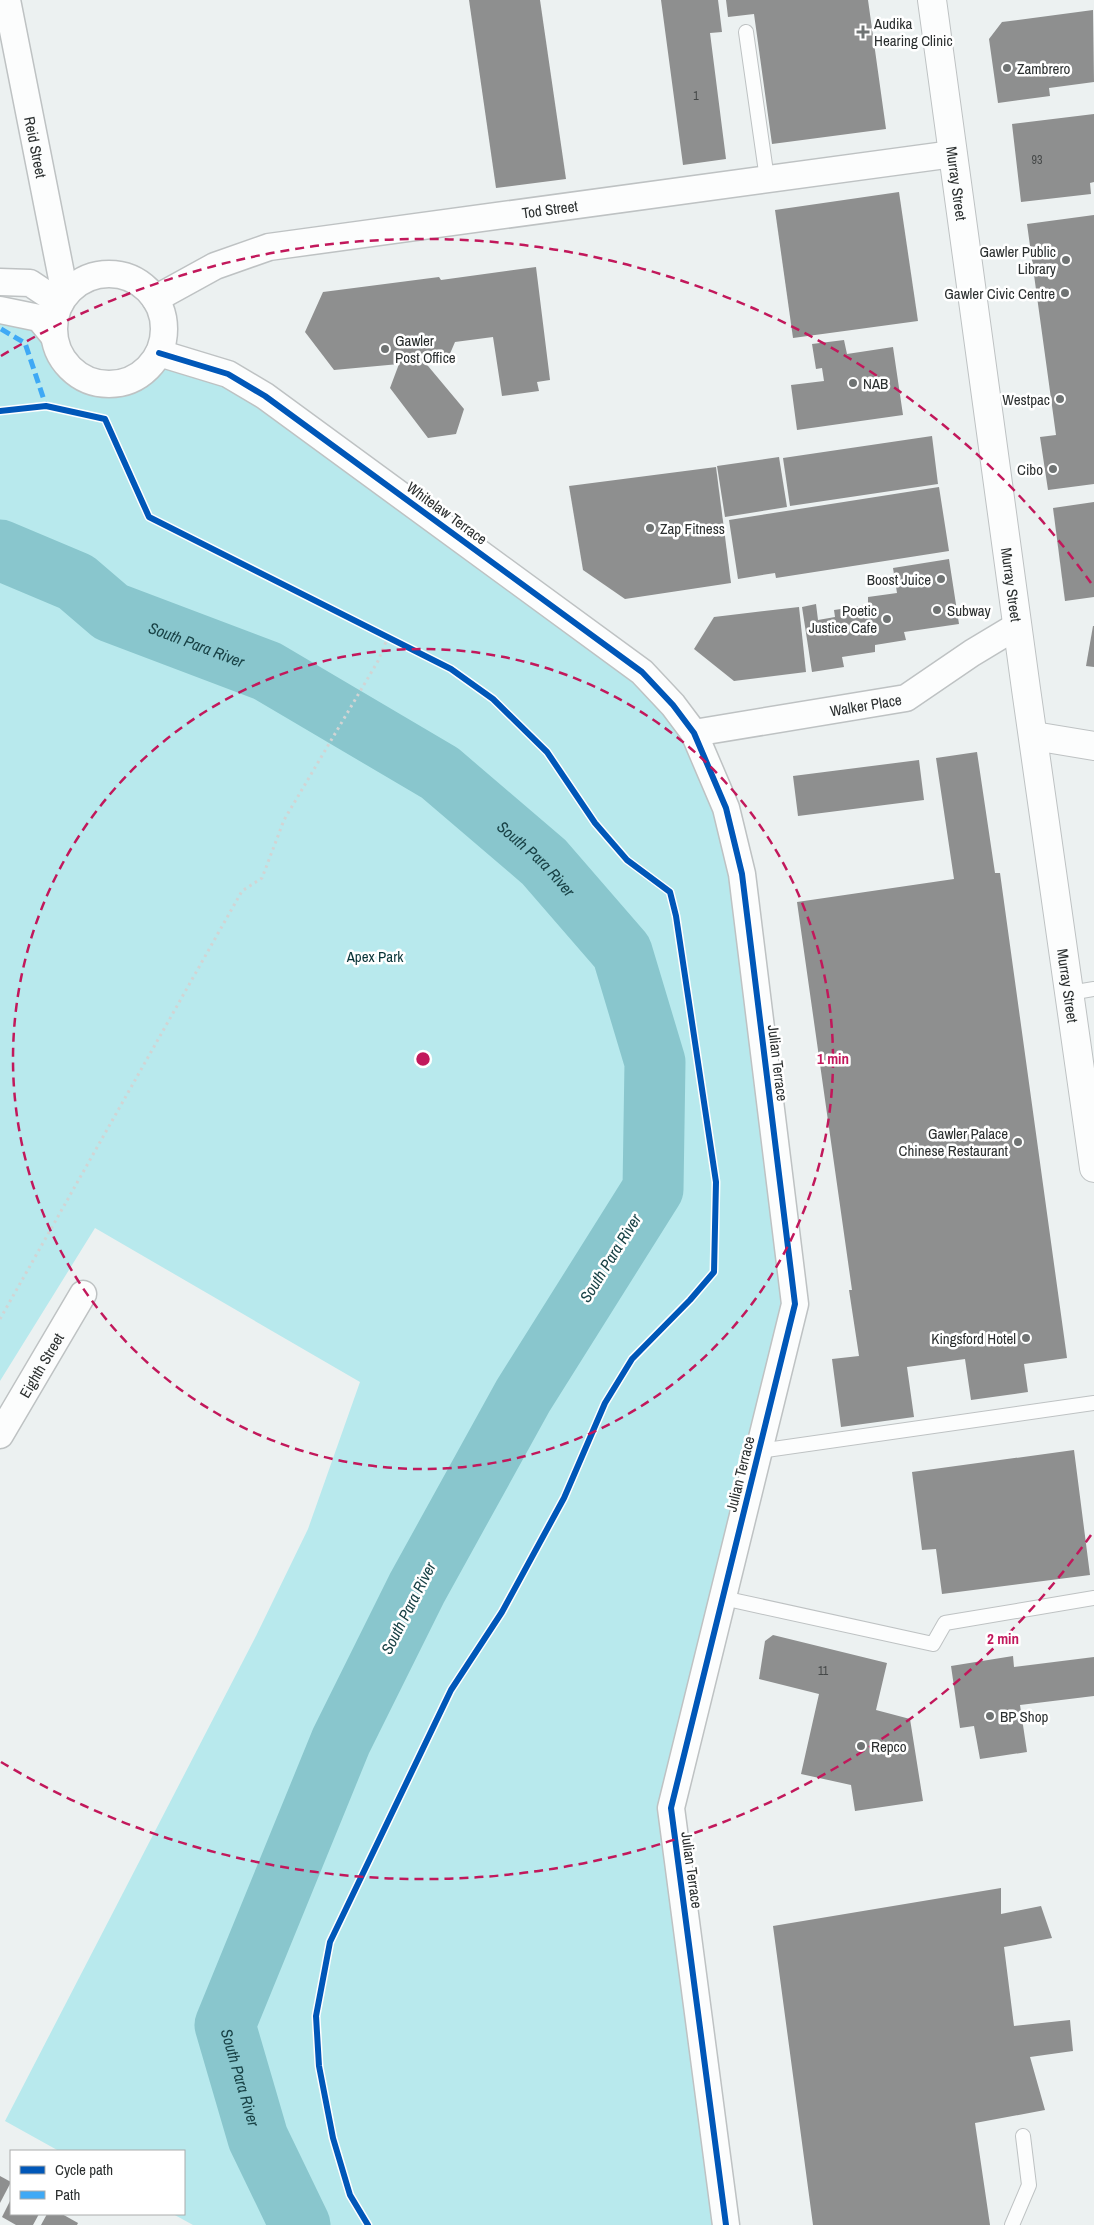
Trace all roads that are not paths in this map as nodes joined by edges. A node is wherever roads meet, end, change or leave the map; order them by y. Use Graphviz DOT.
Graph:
graph roads {
  1 [pos="7,0"];
  2 [pos="932,0"];
  3 [pos="746,32"];
  4 [pos="953,154"];
  5 [pos="768,179"];
  6 [pos="0,282"];
  7 [pos="62,299"];
  8 [pos="156,299"];
  9 [pos="0,310"];
  10 [pos="53,335"];
  11 [pos="159,353"];
  12 [pos="1017,626"];
  13 [pos="694,733"];
  14 [pos="1034,736"];
  15 [pos="1094,746"];
  16 [pos="1082,991"];
  17 [pos="1086,1053"];
  18 [pos="1094,1168"];
  19 [pos="83,1294"];
  20 [pos="1094,1403"];
  21 [pos="0,1435"];
  22 [pos="759,1451"];
  23 [pos="723,1598"];
  24 [pos="1094,1598"];
  25 [pos="1023,2136"];
  26 [pos="726,2225"];
  27 [pos="1012,2225"];
  1 -- 7 [label="street, Reid Street"];
  2 -- 4 [label="main road, Murray Street"];
  3 -- 5 [label="lane"];
  4 -- 5 [label="street, Tod Street"];
  4 -- 12 [label="main road, Murray Street"];
  5 -- 8 [label="street, Tod Street"];
  6 -- 7 [label="street"];
  7 -- 8 [label="street"];
  7 -- 10 [label="street"];
  8 -- 11 [label="street"];
  9 -- 10 [label="street"];
  10 -- 11 [label="street"];
  11 -- 13 [label="street, Whitelaw Terrace"];
  12 -- 13 [label="street, Walker Place"];
  12 -- 14 [label="main road, Murray Street"];
  13 -- 22 [label="street, Julian Terrace"];
  14 -- 15 [label="main road"];
  14 -- 16 [label="main road, Murray Street"];
  16 -- 17 [label="main road, Murray Street"];
  17 -- 18 [label="main road, Murray Street"];
  19 -- 21 [label="street, Eighth Street"];
  20 -- 22 [label="lane"];
  22 -- 23 [label="street, Julian Terrace"];
  23 -- 24 [label="lane"];
  23 -- 26 [label="street, Julian Terrace"];
  25 -- 27 [label="lane"];
}
